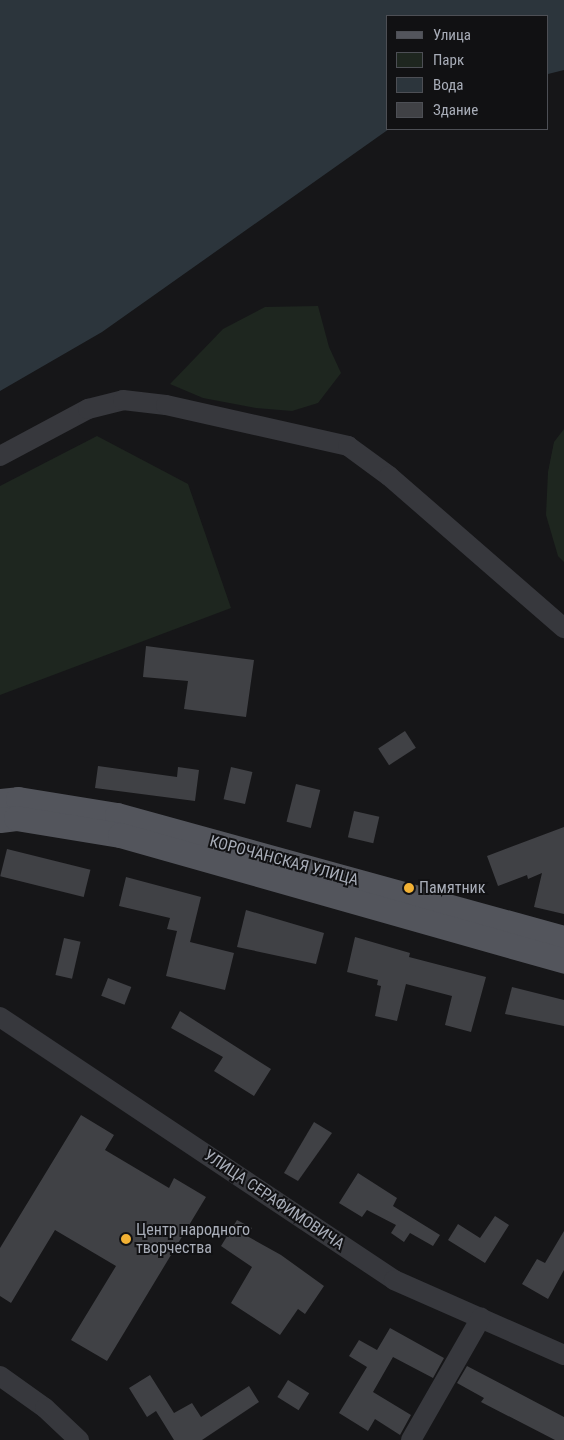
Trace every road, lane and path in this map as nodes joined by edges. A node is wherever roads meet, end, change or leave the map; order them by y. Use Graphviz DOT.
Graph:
graph roads {
  1 [pos="0,456"];
  2 [pos="564,628"];
  3 [pos="5,813"];
  4 [pos="564,938"];
  5 [pos="564,961"];
  6 [pos="0,1017"];
  7 [pos="481,1318"];
  8 [pos="564,1355"];
  9 [pos="0,1376"];
  10 [pos="79,1440"];
  11 [pos="411,1440"];
  1 -- 2 [label="street"];
  3 -- 4 [label="main road, КОРОЧАНСКАЯ УЛИЦА"];
  3 -- 5 [label="main road, КОРОЧАНСКАЯ УЛИЦА"];
  6 -- 7 [label="street, УЛИЦА СЕРАФИМОВИЧА"];
  7 -- 8 [label="street, УЛИЦА СЕРАФИМОВИЧА"];
  7 -- 11 [label="street"];
  9 -- 10 [label="street"];
}
